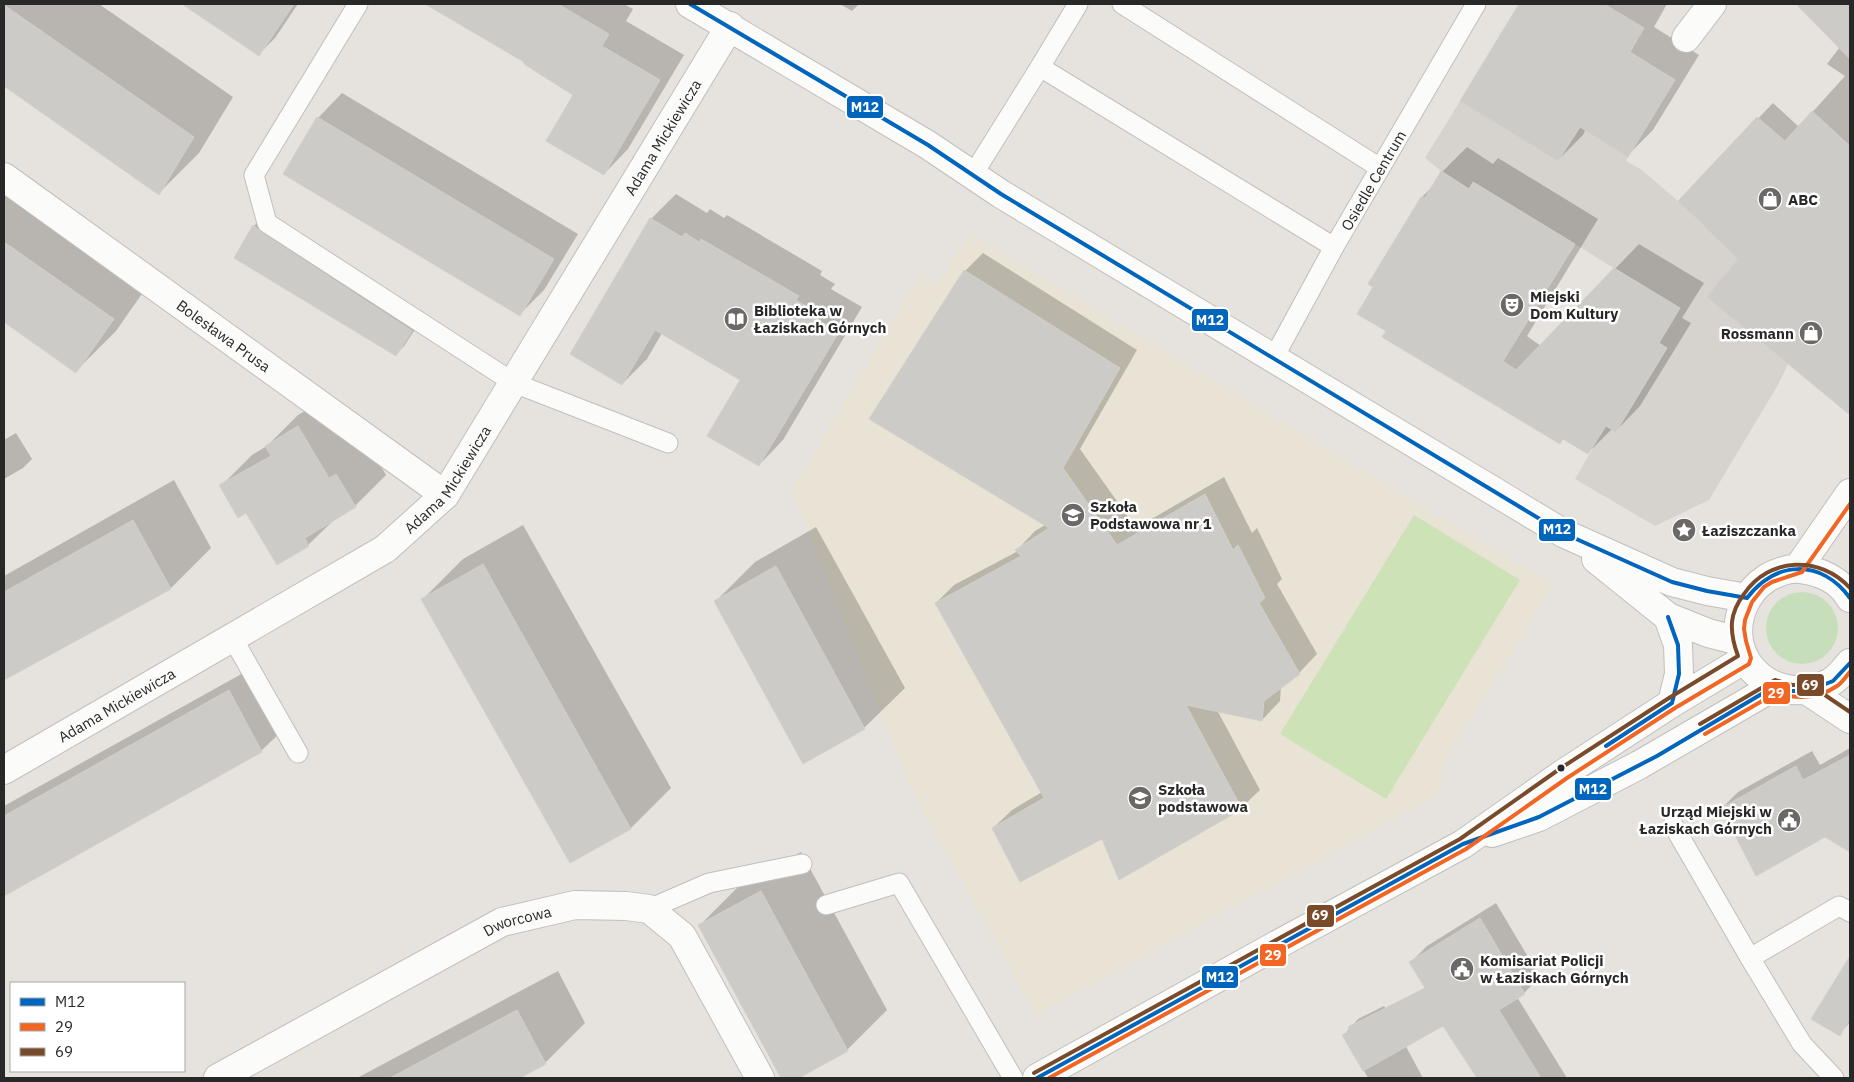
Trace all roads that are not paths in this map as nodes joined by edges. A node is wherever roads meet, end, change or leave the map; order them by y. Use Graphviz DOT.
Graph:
graph roads {
  1 [pos="358,4"];
  2 [pos="690,4"];
  3 [pos="1078,4"];
  4 [pos="1122,4"];
  5 [pos="1476,4"];
  6 [pos="1712,4"];
  7 [pos="730,26"];
  8 [pos="1686,38"];
  9 [pos="1040,67"];
  10 [pos="1380,168"];
  11 [pos="972,176"];
  12 [pos="4,177"];
  13 [pos="1334,247"];
  14 [pos="1273,359"];
  15 [pos="514,383"];
  16 [pos="668,443"];
  17 [pos="1850,493"];
  18 [pos="445,495"];
  19 [pos="1563,533"];
  20 [pos="1798,568"];
  21 [pos="1849,592"];
  22 [pos="1747,598"];
  23 [pos="1668,617"];
  24 [pos="232,637"];
  25 [pos="1742,650"];
  26 [pos="1850,663"];
  27 [pos="1775,686"];
  28 [pos="1808,691"];
  29 [pos="1672,703"];
  30 [pos="1850,719"];
  31 [pos="298,753"];
  32 [pos="4,770"];
  33 [pos="1673,825"];
  34 [pos="1463,844"];
  35 [pos="802,864"];
  36 [pos="826,905"];
  37 [pos="650,909"];
  38 [pos="1850,912"];
  39 [pos="1750,958"];
  40 [pos="218,1078"];
  41 [pos="760,1078"];
  42 [pos="1012,1078"];
  43 [pos="1037,1078"];
  44 [pos="1834,1078"];
  1 -- 15 [label="lane"];
  2 -- 7 [label="street"];
  3 -- 9 [label="lane"];
  4 -- 10 [label="lane"];
  5 -- 10 [label="lane, Osiedle Centrum"];
  6 -- 8 [label="street"];
  7 -- 11 [label="street"];
  7 -- 15 [label="street, Adama Mickiewicza"];
  9 -- 11 [label="lane"];
  9 -- 13 [label="lane"];
  10 -- 13 [label="lane, Osiedle Centrum"];
  11 -- 14 [label="street"];
  12 -- 18 [label="street, Bolesława Prusa"];
  13 -- 14 [label="lane, Osiedle Centrum"];
  14 -- 19 [label="street"];
  15 -- 16 [label="lane"];
  15 -- 18 [label="street, Adama Mickiewicza"];
  17 -- 20 [label="street"];
  18 -- 24 [label="street, Adama Mickiewicza"];
  19 -- 22 [label="street"];
  19 -- 23 [label="street"];
  20 -- 21 [label="street"];
  20 -- 22 [label="street"];
  22 -- 25 [label="street"];
  23 -- 25 [label="street"];
  23 -- 29 [label="street"];
  24 -- 31 [label="lane"];
  24 -- 32 [label="street, Adama Mickiewicza"];
  25 -- 27 [label="street"];
  25 -- 29 [label="street"];
  26 -- 28 [label="street"];
  27 -- 28 [label="street"];
  27 -- 34 [label="street"];
  28 -- 30 [label="street"];
  29 -- 34 [label="street"];
  33 -- 39 [label="lane"];
  34 -- 43 [label="street"];
  35 -- 37 [label="lane"];
  36 -- 42 [label="lane"];
  37 -- 40 [label="street, Dworcowa"];
  37 -- 41 [label="street"];
  38 -- 39 [label="lane"];
  39 -- 44 [label="lane"];
}
